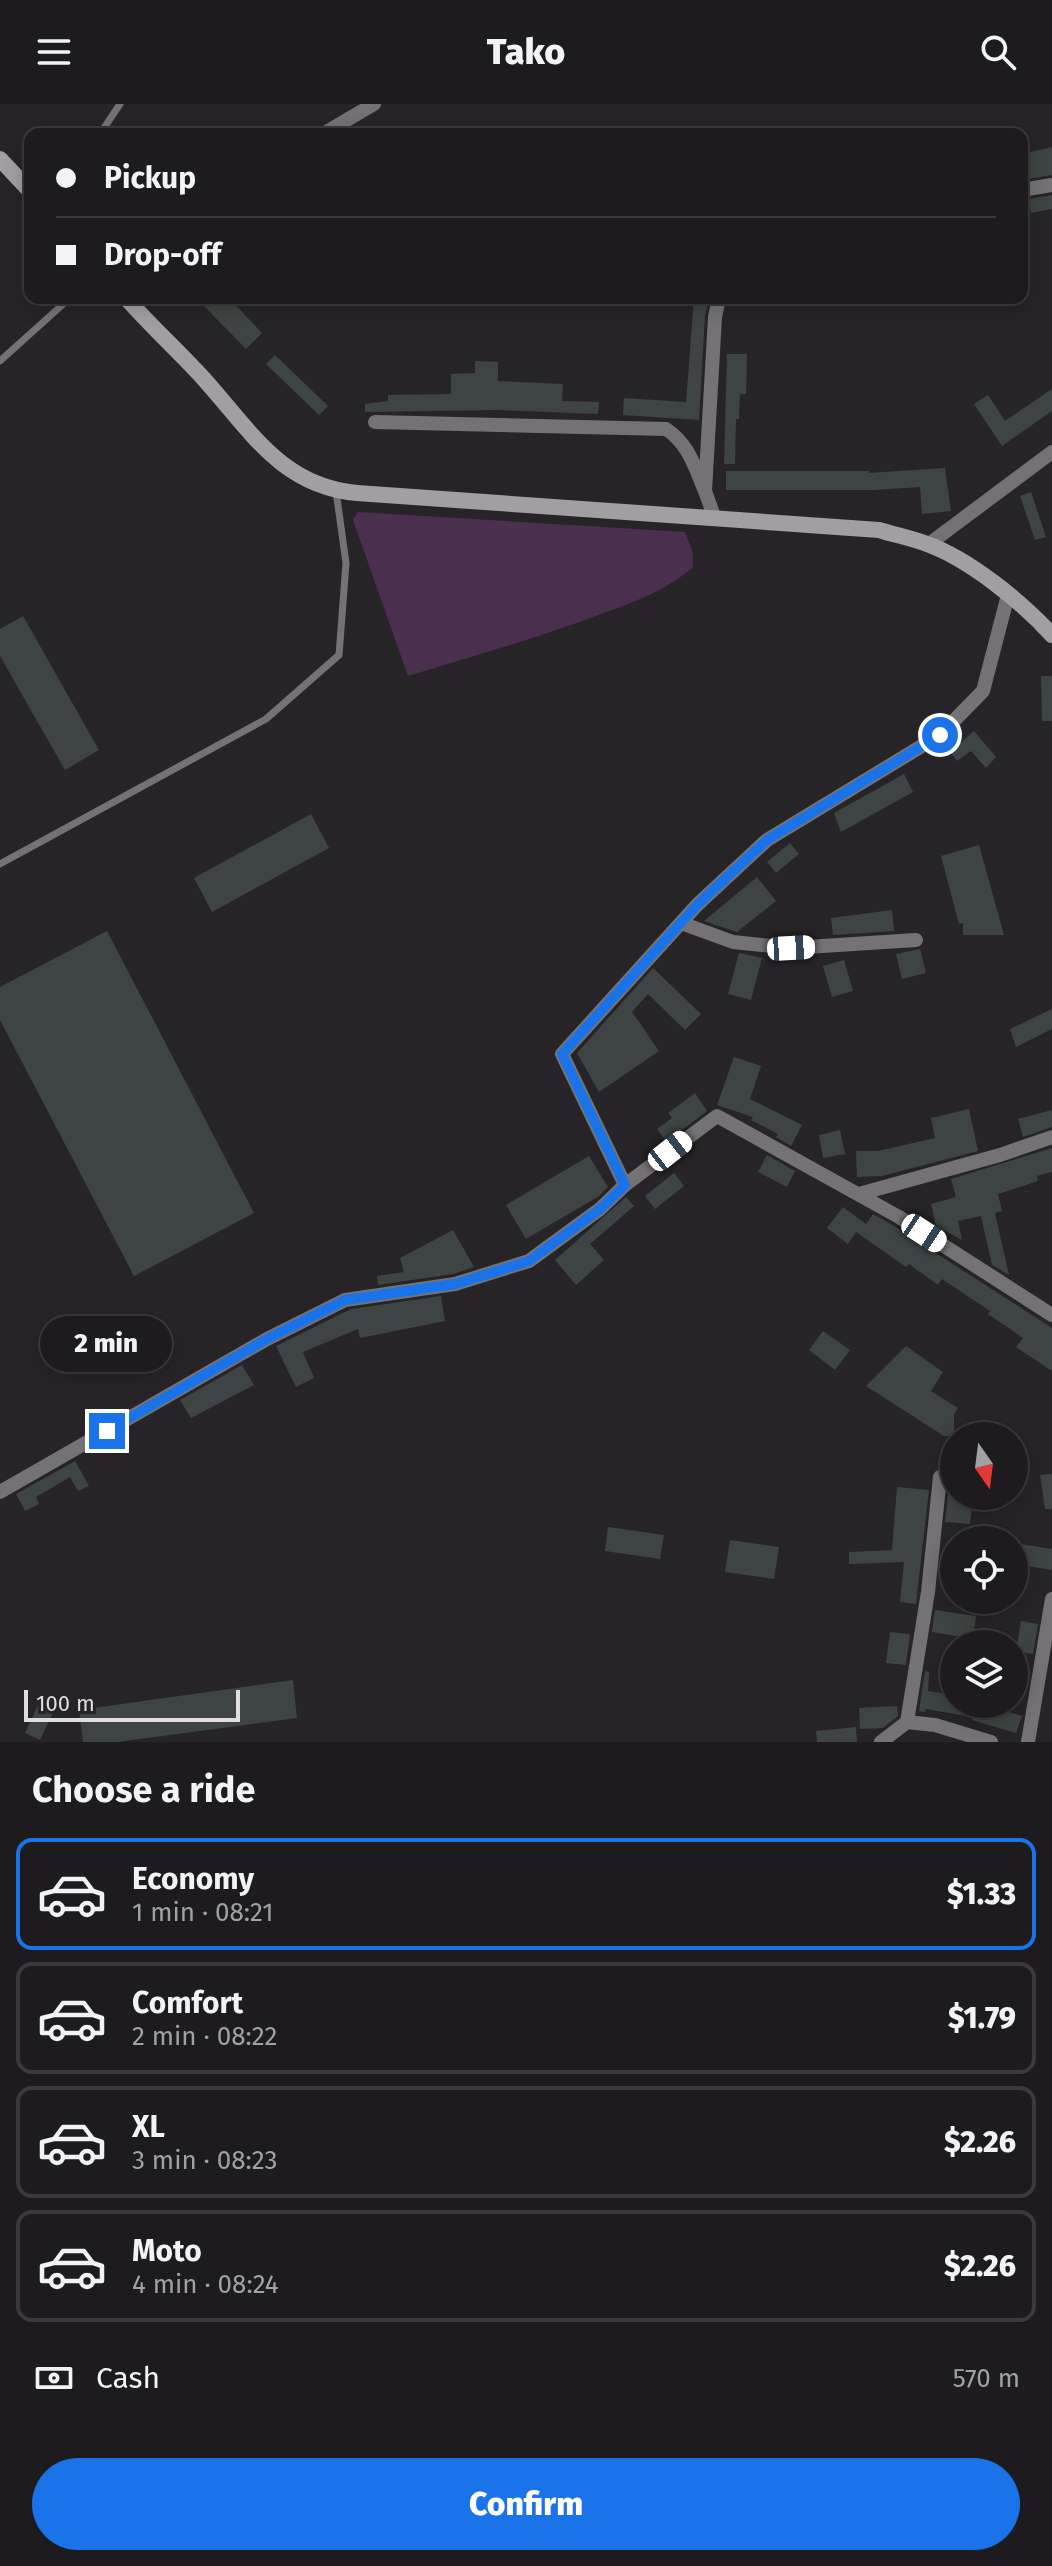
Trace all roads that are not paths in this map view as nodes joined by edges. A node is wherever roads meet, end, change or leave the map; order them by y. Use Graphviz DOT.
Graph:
graph roads {
  1 [pos="120,104"];
  2 [pos="374,104"];
  3 [pos="104,128"];
  4 [pos="333,128"];
  5 [pos="0,159"];
  6 [pos="24,185"];
  7 [pos="1052,185"];
  8 [pos="1028,189"];
  9 [pos="63,304"];
  10 [pos="132,304"];
  11 [pos="718,304"];
  12 [pos="0,361"];
  13 [pos="375,422"];
  14 [pos="1052,452"];
  15 [pos="336,491"];
  16 [pos="705,491"];
  17 [pos="715,519"];
  18 [pos="929,544"];
  19 [pos="1008,595"];
  20 [pos="1052,635"];
  21 [pos="0,864"];
  22 [pos="681,923"];
  23 [pos="916,940"];
  24 [pos="1052,1137"];
  25 [pos="625,1185"];
  26 [pos="859,1194"];
  27 [pos="1052,1315"];
  28 [pos="940,1477"];
  29 [pos="0,1492"];
  30 [pos="1052,1599"];
  31 [pos="907,1722"];
  32 [pos="881,1742"];
  33 [pos="991,1742"];
  34 [pos="1028,1742"];
  1 -- 3 [label="lane"];
  2 -- 4 [label="street"];
  5 -- 6 [label="main road"];
  7 -- 8 [label="street"];
  9 -- 12 [label="lane"];
  10 -- 15 [label="main road"];
  11 -- 16 [label="street"];
  13 -- 16 [label="street"];
  14 -- 18 [label="street"];
  15 -- 17 [label="main road"];
  15 -- 21 [label="lane"];
  16 -- 17 [label="street"];
  17 -- 18 [label="main road"];
  18 -- 19 [label="main road"];
  19 -- 20 [label="main road"];
  19 -- 22 [label="street"];
  22 -- 23 [label="street"];
  22 -- 25 [label="street"];
  24 -- 26 [label="street"];
  25 -- 26 [label="street"];
  25 -- 29 [label="street"];
  26 -- 27 [label="street"];
  28 -- 31 [label="street"];
  30 -- 34 [label="street"];
  31 -- 32 [label="street"];
  31 -- 33 [label="street"];
}
